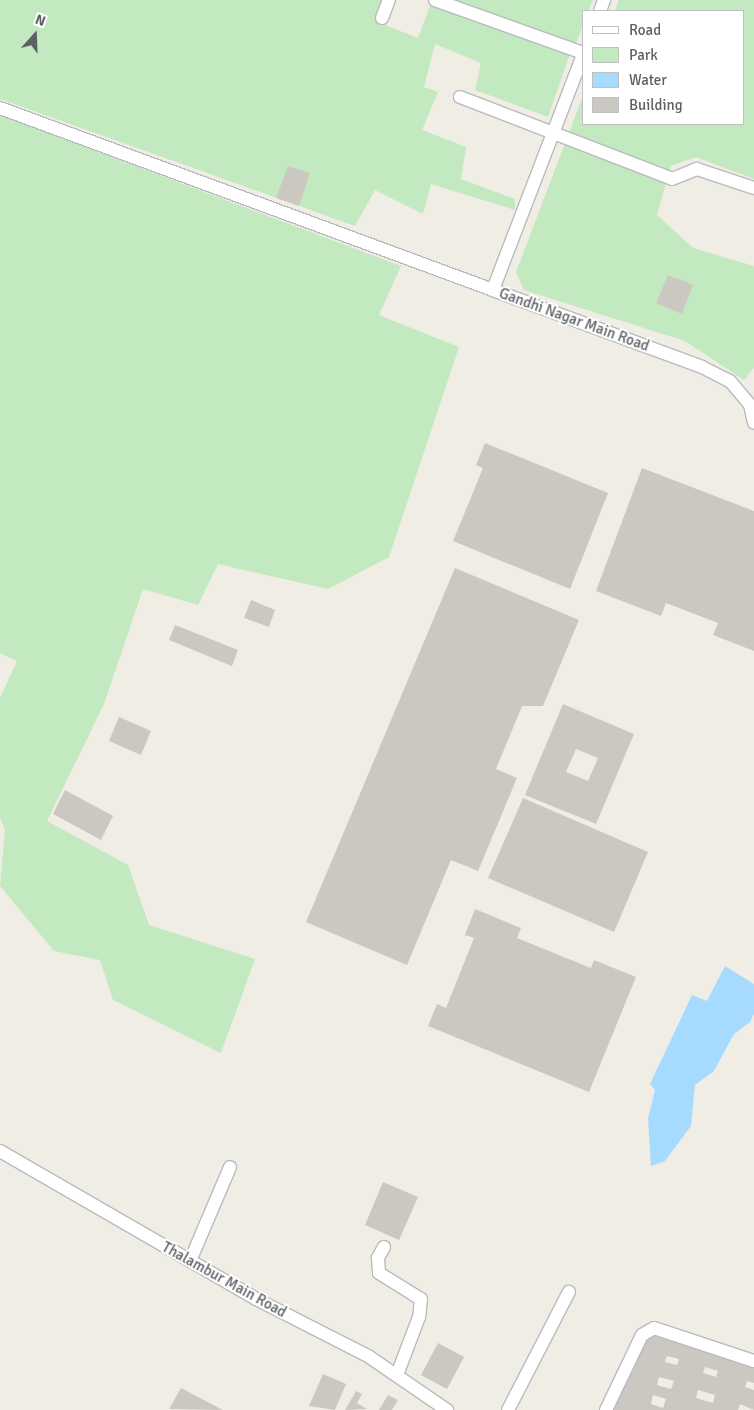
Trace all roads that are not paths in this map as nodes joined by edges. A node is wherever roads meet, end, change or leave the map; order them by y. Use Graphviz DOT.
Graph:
graph roads {
  1 [pos="389,0"];
  2 [pos="435,0"];
  3 [pos="382,18"];
  4 [pos="582,54"];
  5 [pos="582,57"];
  6 [pos="460,97"];
  7 [pos="0,108"];
  8 [pos="552,133"];
  9 [pos="754,188"];
  10 [pos="493,290"];
  11 [pos="752,402"];
  12 [pos="754,423"];
  13 [pos="0,1151"];
  14 [pos="230,1167"];
  15 [pos="384,1247"];
  16 [pos="190,1261"];
  17 [pos="569,1292"];
  18 [pos="754,1361"];
  19 [pos="397,1375"];
  20 [pos="447,1410"];
  21 [pos="508,1410"];
  22 [pos="606,1410"];
  1 -- 3 [label="street"];
  2 -- 4 [label="street"];
  5 -- 8 [label="street, Gandhi Nagar Main Road"];
  6 -- 8 [label="street"];
  7 -- 10 [label="street"];
  8 -- 9 [label="street"];
  8 -- 10 [label="street, Gandhi Nagar Main Road"];
  10 -- 11 [label="street, Gandhi Nagar Main Road"];
  11 -- 12 [label="street, Gandhi Nagar Main Road"];
  13 -- 16 [label="street, Thalambur Main Road"];
  14 -- 16 [label="street"];
  15 -- 19 [label="street"];
  16 -- 19 [label="street, Thalambur Main Road"];
  17 -- 21 [label="street"];
  18 -- 22 [label="street"];
  19 -- 20 [label="street, Thalambur Main Road"];
}
